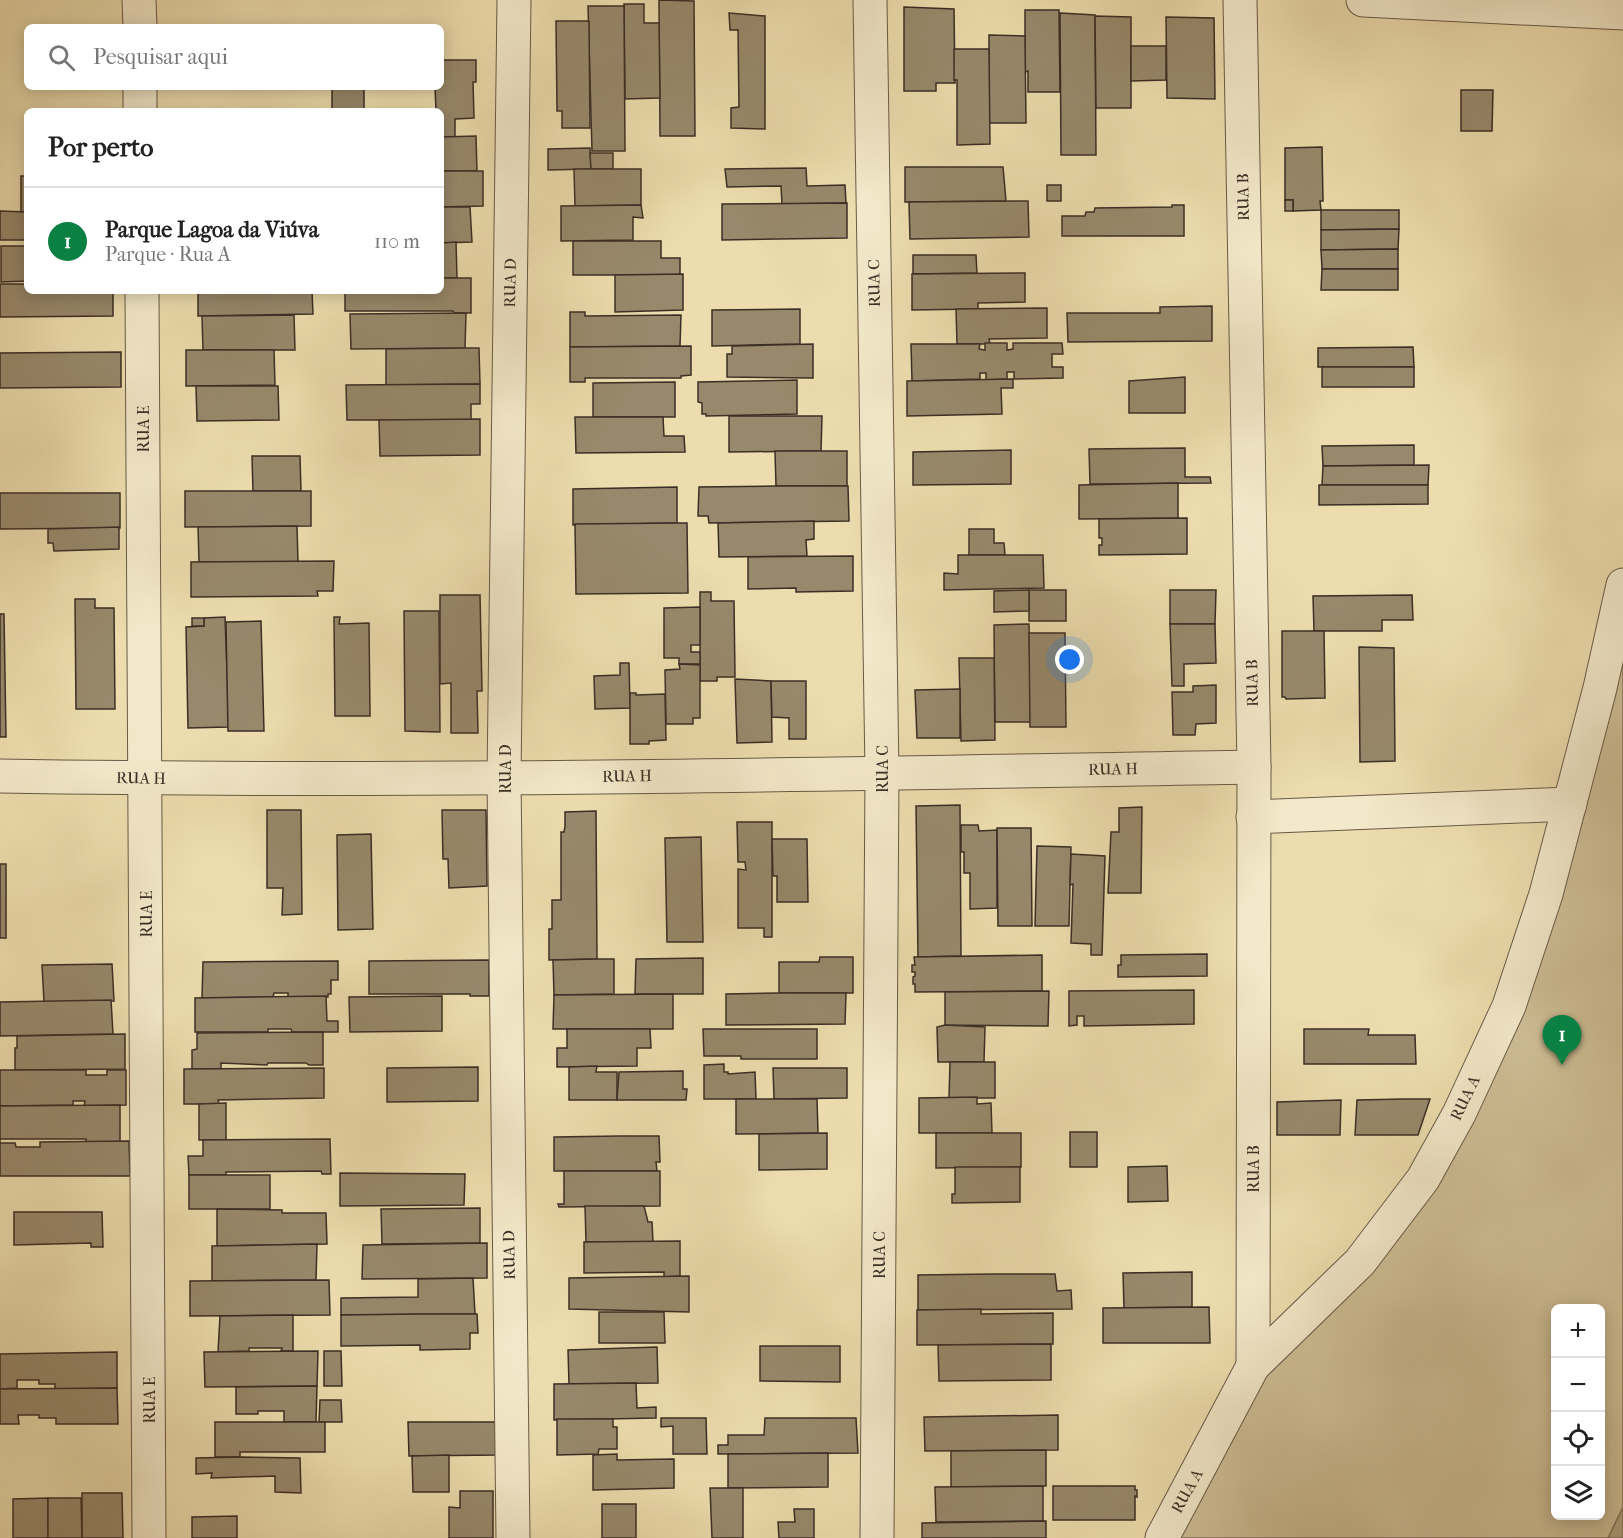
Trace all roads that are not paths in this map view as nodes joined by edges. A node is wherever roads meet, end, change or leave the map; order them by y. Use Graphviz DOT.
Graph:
graph roads {
  1 [pos="139,0"];
  2 [pos="514,0"];
  3 [pos="870,0"];
  4 [pos="1240,0"];
  5 [pos="1363,0"];
  6 [pos="1623,14"];
  7 [pos="140,24"];
  8 [pos="140,90"];
  9 [pos="140,108"];
  10 [pos="142,294"];
  11 [pos="1623,585"];
  12 [pos="1254,767"];
  13 [pos="882,773"];
  14 [pos="0,776"];
  15 [pos="146,778"];
  16 [pos="504,778"];
  17 [pos="1570,804"];
  18 [pos="1253,817"];
  19 [pos="1253,1366"];
  20 [pos="149,1538"];
  21 [pos="513,1538"];
  22 [pos="877,1538"];
  23 [pos="1162,1538"];
  1 -- 7 [label="street"];
  2 -- 16 [label="street, RUA D"];
  3 -- 13 [label="street, RUA C"];
  4 -- 12 [label="street, RUA B"];
  5 -- 6 [label="street"];
  8 -- 9 [label="street"];
  10 -- 15 [label="street, RUA E"];
  11 -- 17 [label="street, RUA A"];
  12 -- 13 [label="street, RUA H"];
  12 -- 18 [label="street, RUA B"];
  13 -- 16 [label="street, RUA H"];
  13 -- 22 [label="street, RUA C"];
  14 -- 15 [label="street, RUA H"];
  15 -- 16 [label="street, RUA H"];
  15 -- 20 [label="street, RUA E"];
  16 -- 21 [label="street, RUA D"];
  17 -- 18 [label="street"];
  17 -- 19 [label="street, RUA A"];
  18 -- 19 [label="street, RUA B"];
  19 -- 23 [label="street, RUA A"];
}
